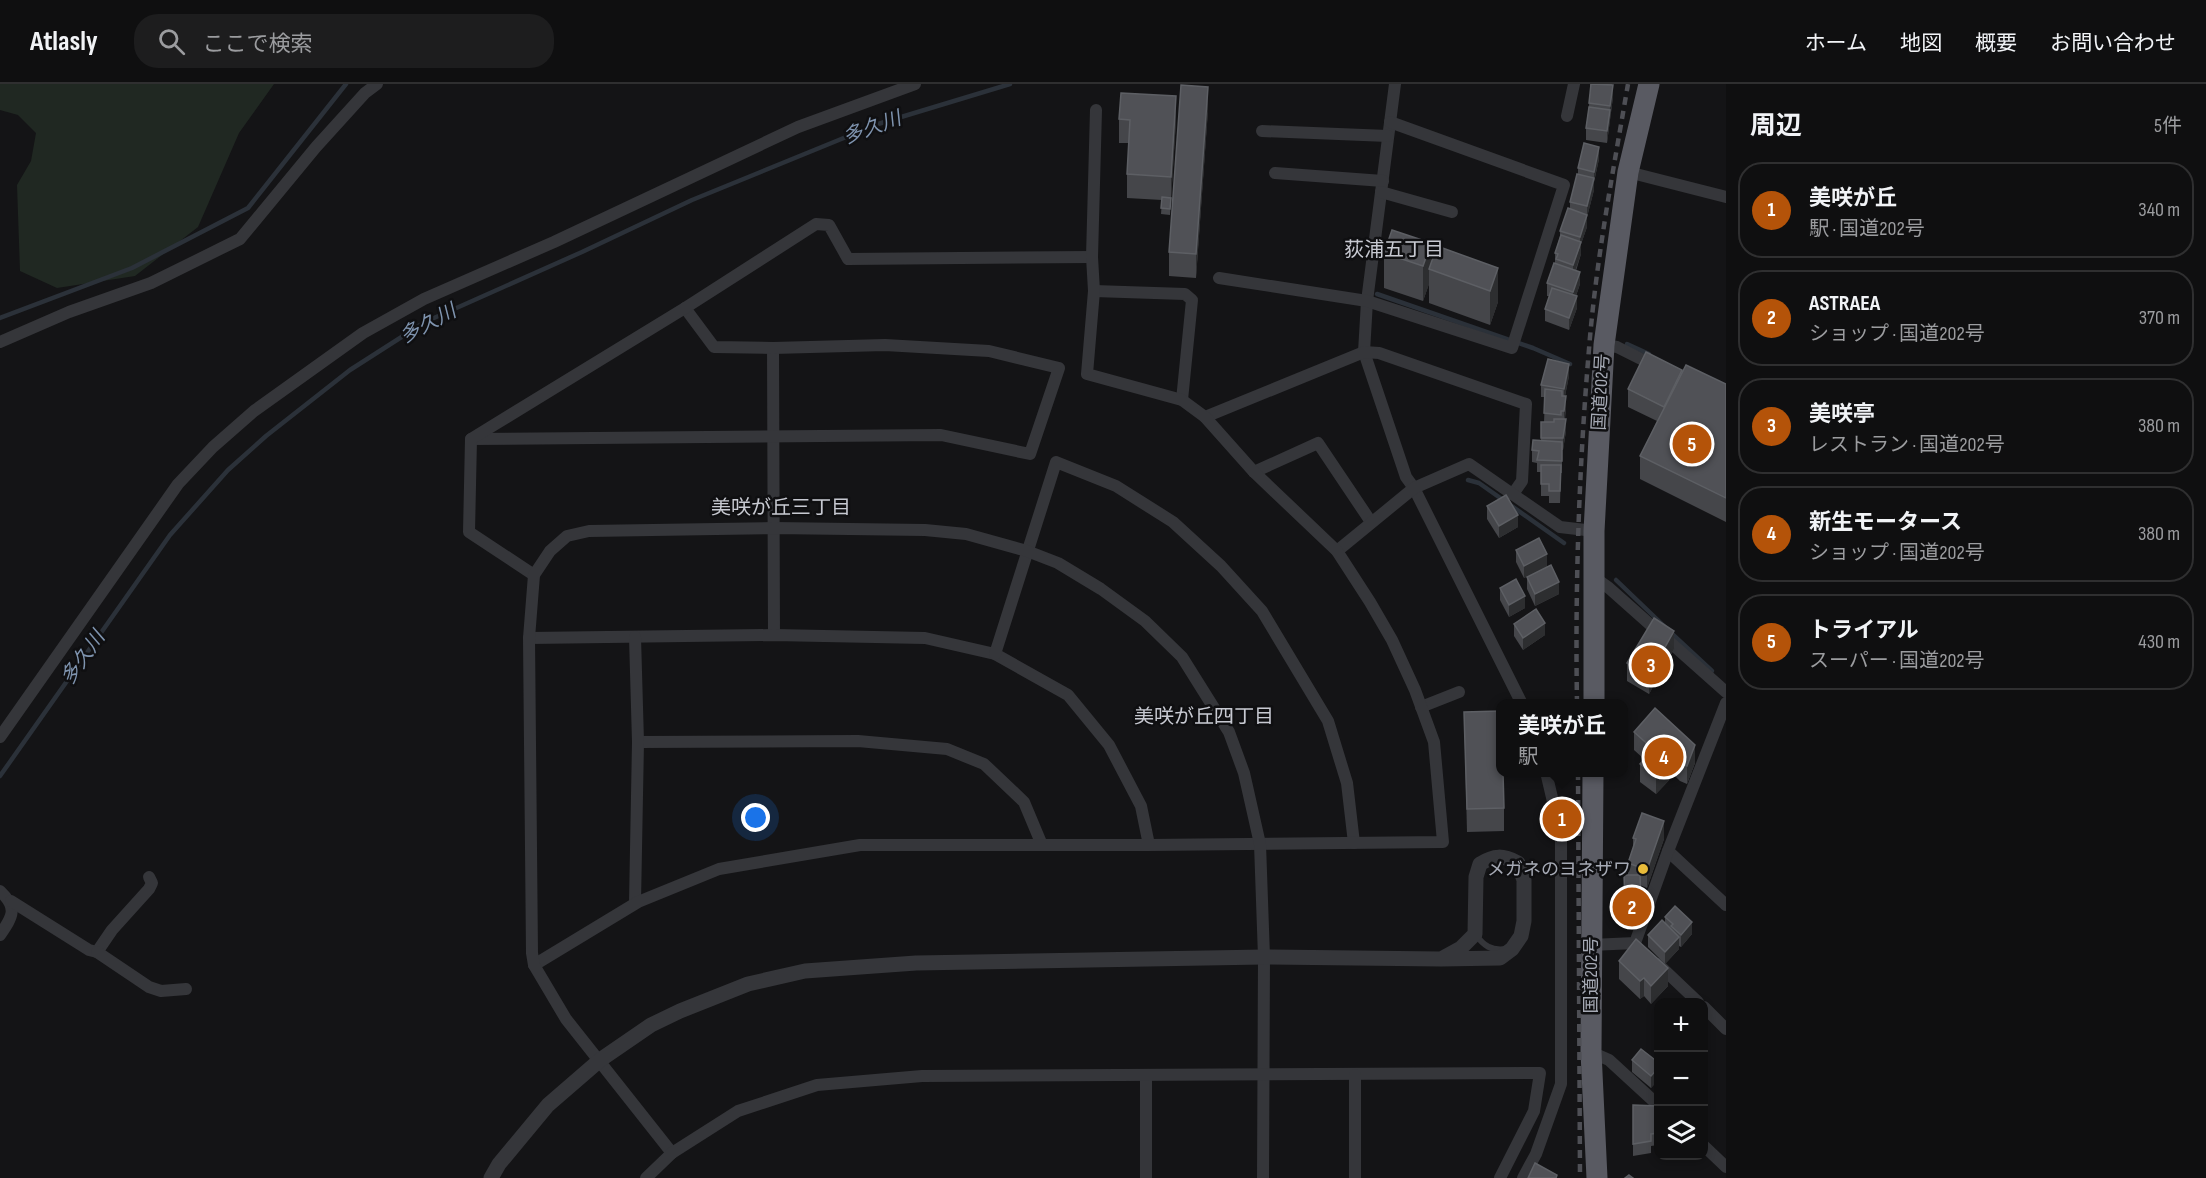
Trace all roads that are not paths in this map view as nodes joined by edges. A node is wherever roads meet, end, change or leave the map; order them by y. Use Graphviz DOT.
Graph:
graph roads {
  1 [pos="377,84"];
  2 [pos="915,84"];
  3 [pos="1395,84"];
  4 [pos="1574,84"];
  5 [pos="1649,84"];
  6 [pos="1096,110"];
  7 [pos="1567,116"];
  8 [pos="1390,122"];
  9 [pos="1262,131"];
  10 [pos="1388,136"];
  11 [pos="1628,172"];
  12 [pos="1275,173"];
  13 [pos="1382,186"];
  14 [pos="1726,197"];
  15 [pos="1452,212"];
  16 [pos="1092,257"];
  17 [pos="1220,278"];
  18 [pos="1094,291"];
  19 [pos="1367,301"];
  20 [pos="685,308"];
  21 [pos="0,342"];
  22 [pos="1604,345"];
  23 [pos="773,348"];
  24 [pos="1364,352"];
  25 [pos="1666,371"];
  26 [pos="1182,400"];
  27 [pos="1205,417"];
  28 [pos="775,438"];
  29 [pos="471,439"];
  30 [pos="1254,472"];
  31 [pos="1414,488"];
  32 [pos="1513,494"];
  33 [pos="1371,522"];
  34 [pos="774,528"];
  35 [pos="1594,531"];
  36 [pos="1027,551"];
  37 [pos="1337,551"];
  38 [pos="534,575"];
  39 [pos="1595,578"];
  40 [pos="774,635"];
  41 [pos="635,637"];
  42 [pos="529,638"];
  43 [pos="995,654"];
  44 [pos="1459,692"];
  45 [pos="1726,692"];
  46 [pos="1520,699"];
  47 [pos="1594,699"];
  48 [pos="1726,704"];
  49 [pos="1421,707"];
  50 [pos="0,738"];
  51 [pos="638,742"];
  52 [pos="1547,777"];
  53 [pos="1593,777"];
  54 [pos="1354,843"];
  55 [pos="1260,844"];
  56 [pos="1042,845"];
  57 [pos="1149,845"];
  58 [pos="1668,852"];
  59 [pos="149,877"];
  60 [pos="0,891"];
  61 [pos="11,901"];
  62 [pos="635,903"];
  63 [pos="1726,904"];
  64 [pos="1475,934"];
  65 [pos="0,935"];
  66 [pos="1591,945"];
  67 [pos="1512,949"];
  68 [pos="1643,951"];
  69 [pos="97,952"];
  70 [pos="1264,957"];
  71 [pos="1441,959"];
  72 [pos="534,964"];
  73 [pos="186,989"];
  74 [pos="1694,998"];
  75 [pos="1708,1011"];
  76 [pos="1726,1029"];
  77 [pos="1592,1052"];
  78 [pos="600,1060"];
  79 [pos="1355,1075"];
  80 [pos="1146,1076"];
  81 [pos="1263,1076"];
  82 [pos="1654,1100"];
  83 [pos="1708,1150"];
  84 [pos="672,1153"];
  85 [pos="1726,1167"];
  86 [pos="491,1178"];
  87 [pos="646,1178"];
  88 [pos="1146,1178"];
  89 [pos="1263,1178"];
  90 [pos="1355,1178"];
  91 [pos="1500,1178"];
  92 [pos="1523,1178"];
  93 [pos="1597,1178"];
  1 -- 21 [label="street"];
  2 -- 50 [label="street"];
  3 -- 8 [label="street"];
  4 -- 7 [label="street"];
  5 -- 11 [label="highway, 国道202号"];
  6 -- 16 [label="street"];
  8 -- 10 [label="street"];
  8 -- 19 [label="street"];
  9 -- 10 [label="street"];
  10 -- 13 [label="street"];
  11 -- 14 [label="street"];
  11 -- 22 [label="highway, 国道202号"];
  12 -- 13 [label="street"];
  13 -- 15 [label="street"];
  13 -- 19 [label="street"];
  16 -- 18 [label="street"];
  16 -- 20 [label="street"];
  17 -- 19 [label="street"];
  18 -- 26 [label="street"];
  18 -- 26 [label="street"];
  19 -- 24 [label="street"];
  20 -- 23 [label="street"];
  20 -- 29 [label="street"];
  22 -- 25 [label="street"];
  22 -- 35 [label="highway, 国道202号"];
  23 -- 28 [label="street"];
  23 -- 28 [label="street"];
  24 -- 27 [label="street"];
  24 -- 31 [label="street"];
  24 -- 32 [label="street"];
  26 -- 27 [label="street"];
  27 -- 30 [label="street"];
  28 -- 29 [label="street"];
  28 -- 34 [label="street"];
  29 -- 38 [label="street"];
  30 -- 33 [label="street"];
  30 -- 37 [label="street"];
  31 -- 32 [label="street"];
  31 -- 33 [label="street"];
  31 -- 46 [label="street"];
  32 -- 35 [label="street"];
  33 -- 37 [label="street"];
  34 -- 36 [label="street"];
  34 -- 38 [label="street"];
  34 -- 40 [label="street"];
  35 -- 39 [label="highway, 国道202号"];
  36 -- 43 [label="street"];
  36 -- 54 [label="street"];
  36 -- 55 [label="street"];
  37 -- 49 [label="street"];
  38 -- 42 [label="street"];
  39 -- 45 [label="street"];
  39 -- 47 [label="highway, 国道202号"];
  40 -- 41 [label="street"];
  40 -- 43 [label="street"];
  41 -- 42 [label="street"];
  41 -- 51 [label="street"];
  42 -- 72 [label="street"];
  43 -- 57 [label="street"];
  44 -- 49 [label="street"];
  48 -- 58 [label="street"];
  49 -- 54 [label="street"];
  51 -- 56 [label="street"];
  51 -- 62 [label="street"];
  52 -- 92 [label="street"];
  53 -- 66 [label="highway, 国道202号"];
  54 -- 55 [label="street"];
  55 -- 57 [label="street"];
  55 -- 70 [label="street"];
  56 -- 57 [label="street"];
  56 -- 62 [label="street"];
  58 -- 63 [label="street"];
  58 -- 68 [label="street"];
  59 -- 69 [label="street"];
  60 -- 61 [label="street"];
  61 -- 65 [label="street"];
  61 -- 69 [label="street"];
  62 -- 72 [label="street"];
  64 -- 67 [label="lane"];
  64 -- 67 [label="street"];
  64 -- 71 [label="street"];
  66 -- 68 [label="street"];
  66 -- 77 [label="highway, 国道202号"];
  67 -- 71 [label="street"];
  68 -- 74 [label="street"];
  69 -- 73 [label="street"];
  70 -- 71 [label="street"];
  70 -- 78 [label="street"];
  70 -- 81 [label="street"];
  72 -- 78 [label="street"];
  75 -- 76 [label="street"];
  77 -- 82 [label="street"];
  77 -- 93 [label="highway, 国道202号"];
  78 -- 84 [label="street"];
  78 -- 86 [label="street"];
  79 -- 81 [label="street"];
  79 -- 90 [label="street"];
  79 -- 91 [label="street"];
  80 -- 81 [label="street"];
  80 -- 84 [label="street"];
  80 -- 88 [label="street"];
  81 -- 89 [label="street"];
  83 -- 85 [label="street"];
  84 -- 87 [label="street"];
}
